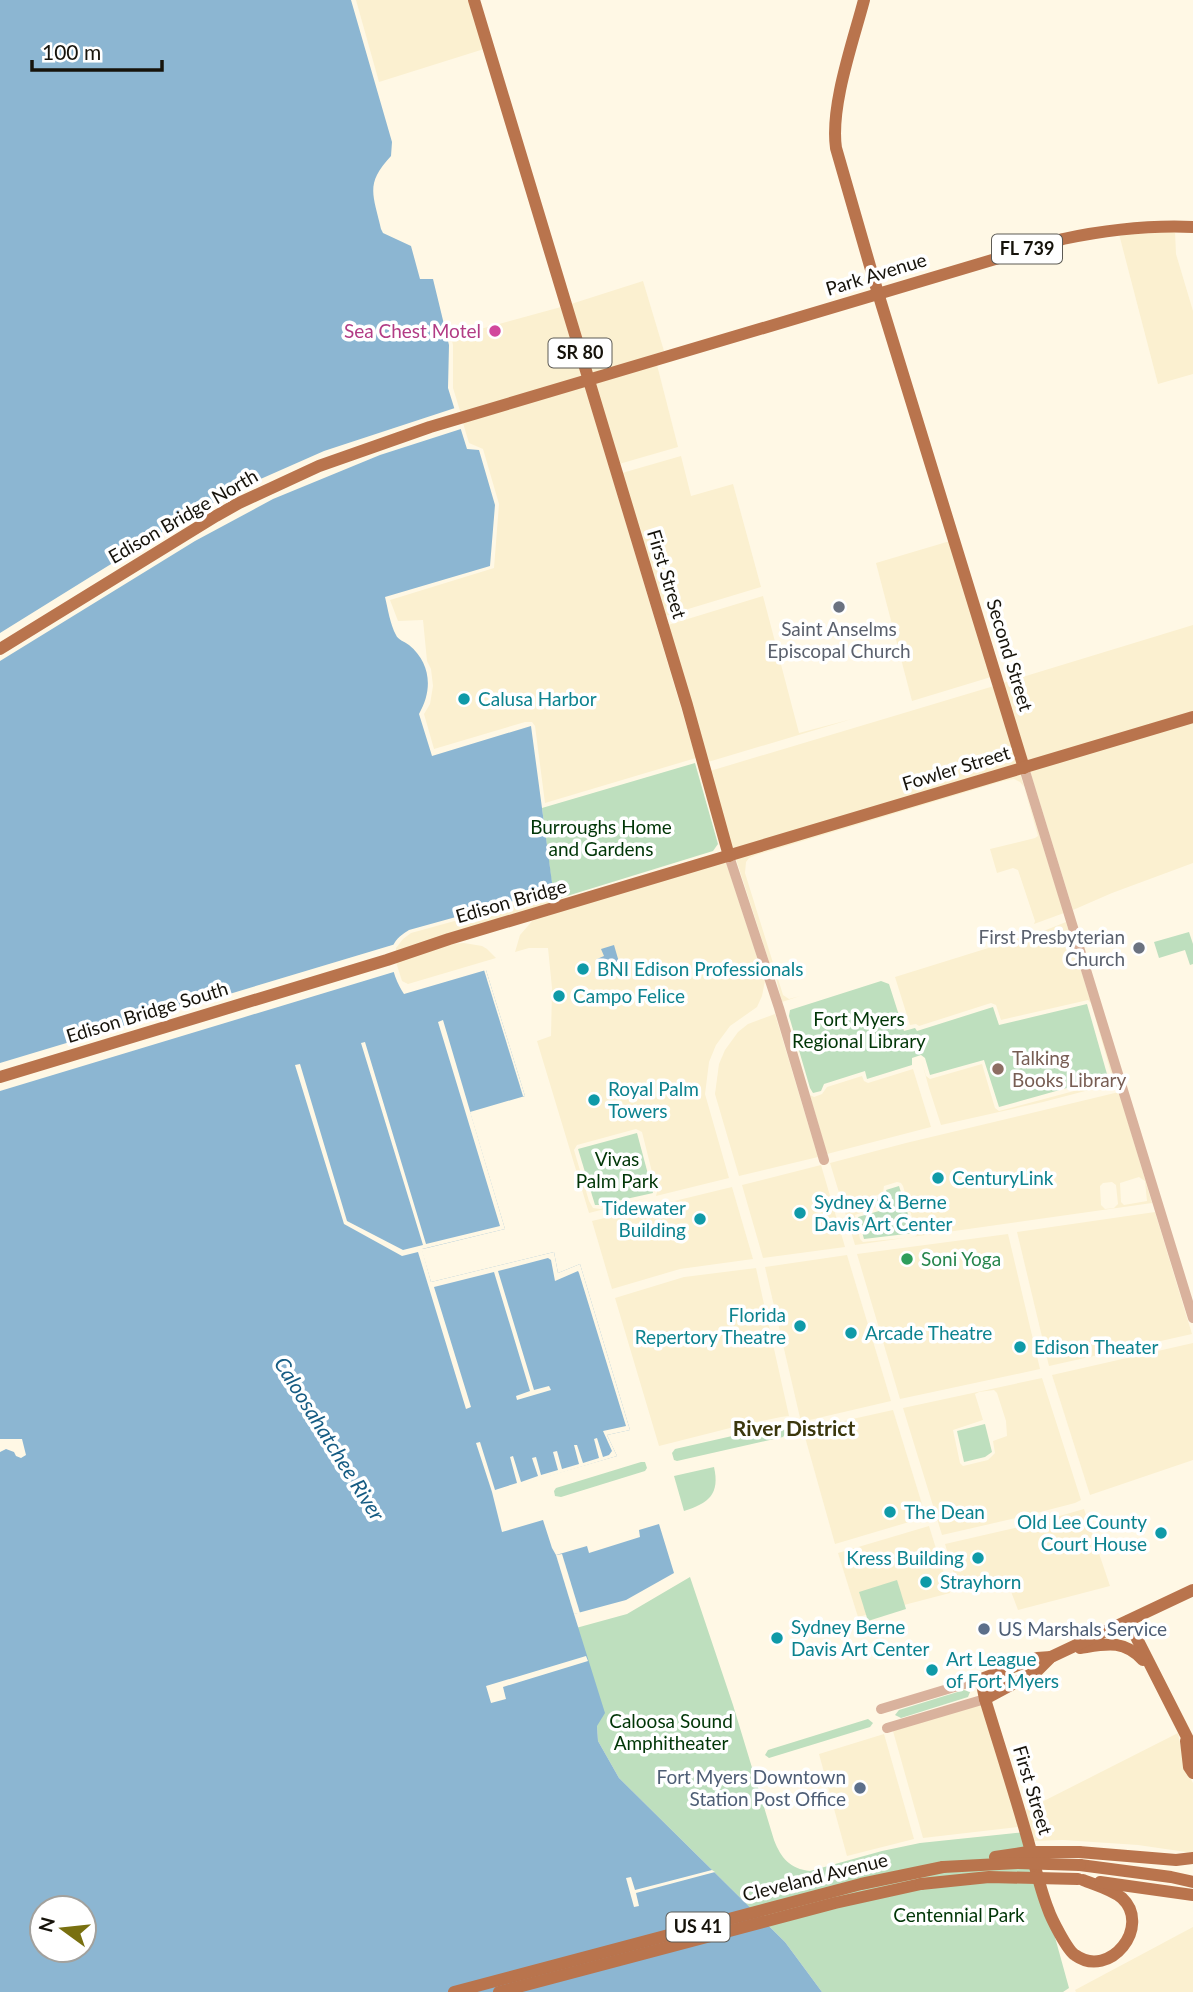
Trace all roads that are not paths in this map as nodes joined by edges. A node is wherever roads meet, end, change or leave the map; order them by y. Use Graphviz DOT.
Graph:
graph roads {
  1 [pos="474,0"];
  2 [pos="864,0"];
  3 [pos="1187,227"];
  4 [pos="878,294"];
  5 [pos="588,381"];
  6 [pos="0,649"];
  7 [pos="1193,717"];
  8 [pos="1024,768"];
  9 [pos="729,856"];
  10 [pos="305,985"];
  11 [pos="0,1077"];
  12 [pos="824,1160"];
  13 [pos="1193,1318"];
  14 [pos="1193,1590"];
  15 [pos="1128,1621"];
  16 [pos="1066,1650"];
  17 [pos="1051,1657"];
  18 [pos="1152,1669"];
  19 [pos="981,1679"];
  20 [pos="985,1699"];
  21 [pos="881,1709"];
  22 [pos="887,1728"];
  23 [pos="1184,1734"];
  24 [pos="1193,1749"];
  25 [pos="1193,1773"];
  26 [pos="1193,1858"];
  27 [pos="954,1866"];
  28 [pos="1080,1875"];
  29 [pos="1193,1882"];
  30 [pos="1193,1895"];
  31 [pos="454,1992"];
  32 [pos="499,1992"];
  1 -- 5 [label="main road, First Street / SR 80"];
  2 -- 4 [label="main road, Second Street"];
  3 -- 4 [label="main road, Park Avenue / FL 739"];
  4 -- 5 [label="main road, Park Avenue"];
  4 -- 8 [label="main road, Second Street"];
  5 -- 6 [label="main road, Edison Bridge North"];
  5 -- 9 [label="main road, First Street / SR 80"];
  7 -- 8 [label="main road, Fowler Street"];
  8 -- 9 [label="main road, Fowler Street"];
  8 -- 13 [label="street, Second Street"];
  9 -- 10 [label="main road, Edison Bridge"];
  9 -- 12 [label="street, First Street"];
  10 -- 11 [label="main road, Edison Bridge South"];
  14 -- 15 [label="main road"];
  15 -- 16 [label="main road"];
  15 -- 18 [label="main road"];
  16 -- 17 [label="main road"];
  16 -- 18 [label="main road"];
  17 -- 19 [label="main road"];
  17 -- 20 [label="main road"];
  18 -- 23 [label="main road"];
  19 -- 20 [label="main road, First Street"];
  19 -- 21 [label="street"];
  20 -- 22 [label="street"];
  20 -- 28 [label="main road, First Street"];
  23 -- 24 [label="main road"];
  23 -- 25 [label="main road"];
  26 -- 27 [label="main road, bridge"];
  27 -- 28 [label="main road, Cleveland Avenue / US 41, bridge"];
  27 -- 31 [label="main road, Cleveland Avenue / US 41"];
  28 -- 29 [label="main road, Cleveland Avenue / US 41"];
  28 -- 30 [label="main road, Cleveland Avenue / US 41"];
  28 -- 32 [label="main road, Cleveland Avenue / US 41, bridge"];
}
